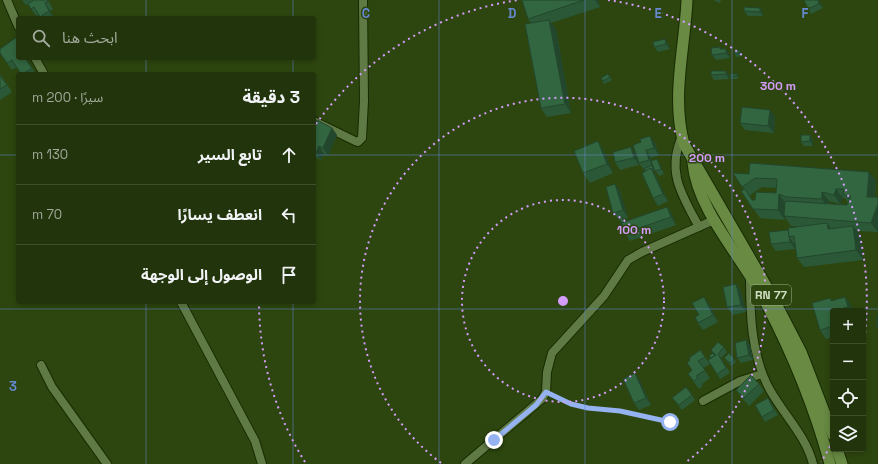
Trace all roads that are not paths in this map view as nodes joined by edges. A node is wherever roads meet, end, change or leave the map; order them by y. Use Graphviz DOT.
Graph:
graph roads {
  1 [pos="7,0"];
  2 [pos="363,0"];
  3 [pos="688,0"];
  4 [pos="16,21"];
  5 [pos="36,60"];
  6 [pos="43,72"];
  7 [pos="316,122"];
  8 [pos="682,136"];
  9 [pos="693,162"];
  10 [pos="714,220"];
  11 [pos="699,227"];
  12 [pos="750,274"];
  13 [pos="182,304"];
  14 [pos="41,365"];
  15 [pos="762,374"];
  16 [pos="703,401"];
  17 [pos="830,428"];
  18 [pos="839,452"];
  19 [pos="107,464"];
  20 [pos="262,464"];
  21 [pos="465,464"];
  22 [pos="813,464"];
  23 [pos="830,464"];
  24 [pos="842,464"];
  1 -- 4 [label="street"];
  2 -- 7 [label="street"];
  3 -- 8 [label="main road, RN 77"];
  5 -- 6 [label="street"];
  8 -- 9 [label="main road, RN 77"];
  8 -- 11 [label="street"];
  9 -- 10 [label="main road"];
  9 -- 17 [label="main road, RN 77"];
  10 -- 11 [label="street"];
  10 -- 12 [label="main road"];
  11 -- 21 [label="street"];
  12 -- 15 [label="street"];
  12 -- 23 [label="main road"];
  13 -- 20 [label="street"];
  14 -- 19 [label="street"];
  15 -- 16 [label="street"];
  15 -- 22 [label="street"];
  18 -- 24 [label="main road"];
}
